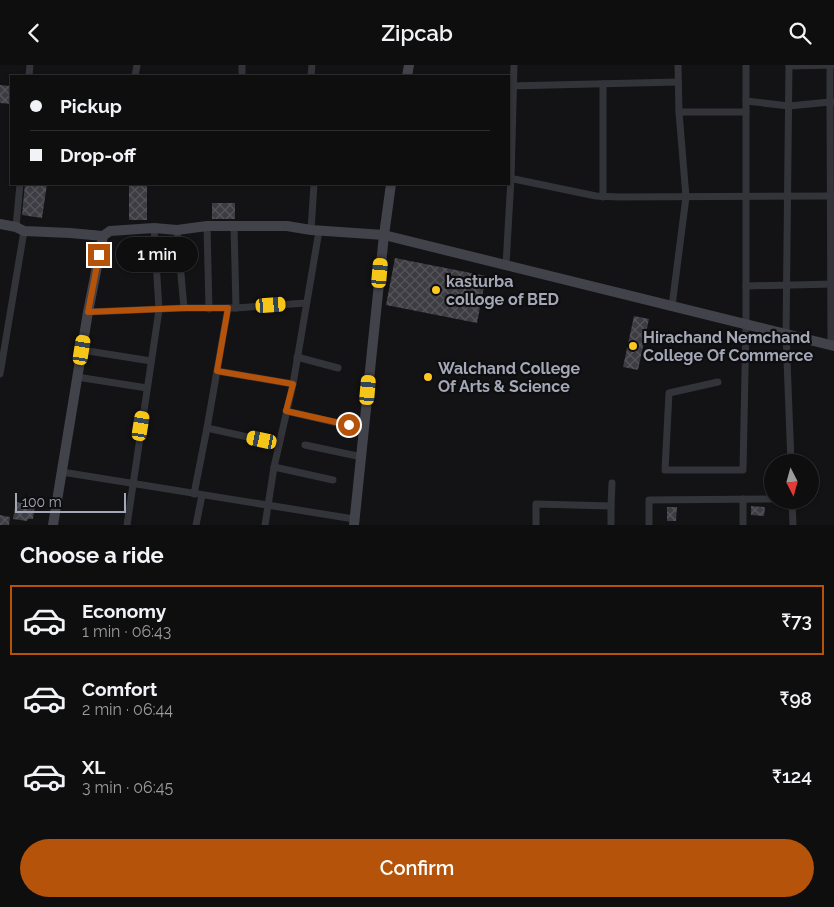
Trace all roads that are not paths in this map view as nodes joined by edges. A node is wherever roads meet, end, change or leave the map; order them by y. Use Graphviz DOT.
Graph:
graph roads {
  1 [pos="514,65"];
  2 [pos="678,65"];
  3 [pos="746,65"];
  4 [pos="789,65"];
  5 [pos="830,65"];
  6 [pos="834,65"];
  7 [pos="678,82"];
  8 [pos="603,84"];
  9 [pos="511,86"];
  10 [pos="746,101"];
  11 [pos="832,102"];
  12 [pos="789,106"];
  13 [pos="746,111"];
  14 [pos="678,112"];
  15 [pos="510,178"];
  16 [pos="20,185"];
  17 [pos="314,185"];
  18 [pos="391,185"];
  19 [pos="510,185"];
  20 [pos="746,196"];
  21 [pos="788,196"];
  22 [pos="832,196"];
  23 [pos="603,197"];
  24 [pos="686,197"];
  25 [pos="0,224"];
  26 [pos="207,226"];
  27 [pos="234,226"];
  28 [pos="154,228"];
  29 [pos="20,229"];
  30 [pos="177,231"];
  31 [pos="315,231"];
  32 [pos="103,235"];
  33 [pos="384,235"];
  34 [pos="506,265"];
  35 [pos="787,284"];
  36 [pos="832,284"];
  37 [pos="746,286"];
  38 [pos="306,303"];
  39 [pos="672,306"];
  40 [pos="184,308"];
  41 [pos="228,308"];
  42 [pos="236,308"];
  43 [pos="209,309"];
  44 [pos="159,310"];
  45 [pos="88,312"];
  46 [pos="746,324"];
  47 [pos="786,334"];
  48 [pos="832,346"];
  49 [pos="82,350"];
  50 [pos="298,357"];
  51 [pos="151,361"];
  52 [pos="338,368"];
  53 [pos="217,371"];
  54 [pos="0,374"];
  55 [pos="77,377"];
  56 [pos="718,382"];
  57 [pos="293,384"];
  58 [pos="147,388"];
  59 [pos="286,411"];
  60 [pos="208,428"];
  61 [pos="364,429"];
  62 [pos="279,444"];
  63 [pos="305,445"];
  64 [pos="791,454"];
  65 [pos="362,457"];
  66 [pos="274,467"];
  67 [pos="62,472"];
  68 [pos="333,480"];
  69 [pos="612,483"];
  70 [pos="133,484"];
  71 [pos="198,494"];
  72 [pos="743,499"];
  73 [pos="764,499"];
  74 [pos="267,505"];
  75 [pos="610,506"];
  76 [pos="792,509"];
  77 [pos="354,522"];
  78 [pos="53,525"];
  79 [pos="126,525"];
  80 [pos="196,525"];
  81 [pos="265,525"];
  82 [pos="536,525"];
  83 [pos="611,525"];
  84 [pos="649,525"];
  85 [pos="743,525"];
  86 [pos="793,525"];
  1 -- 9 [label="street"];
  2 -- 7 [label="street"];
  3 -- 10 [label="street"];
  4 -- 5 [label="street"];
  4 -- 12 [label="street"];
  5 -- 6 [label="street"];
  5 -- 11 [label="street"];
  7 -- 8 [label="street"];
  7 -- 14 [label="street"];
  8 -- 9 [label="street"];
  8 -- 23 [label="street"];
  9 -- 15 [label="street"];
  10 -- 12 [label="street"];
  10 -- 13 [label="street"];
  11 -- 12 [label="street"];
  11 -- 22 [label="street"];
  12 -- 21 [label="street"];
  13 -- 14 [label="street"];
  13 -- 20 [label="street"];
  14 -- 24 [label="street"];
  15 -- 23 [label="street"];
  16 -- 29 [label="street"];
  17 -- 31 [label="street"];
  18 -- 33 [label="street"];
  19 -- 34 [label="street"];
  20 -- 21 [label="street"];
  20 -- 24 [label="street"];
  20 -- 37 [label="street"];
  21 -- 22 [label="street"];
  21 -- 35 [label="street"];
  22 -- 36 [label="street"];
  23 -- 24 [label="street"];
  24 -- 39 [label="street"];
  25 -- 29 [label="street"];
  26 -- 27 [label="street"];
  26 -- 30 [label="street"];
  26 -- 43 [label="street"];
  27 -- 31 [label="street"];
  27 -- 42 [label="street"];
  28 -- 30 [label="street"];
  28 -- 32 [label="street"];
  28 -- 44 [label="street"];
  29 -- 32 [label="street"];
  29 -- 54 [label="street"];
  30 -- 40 [label="street"];
  31 -- 33 [label="street"];
  31 -- 38 [label="street"];
  32 -- 45 [label="street"];
  33 -- 34 [label="street"];
  33 -- 61 [label="street"];
  34 -- 39 [label="street"];
  35 -- 36 [label="street"];
  35 -- 37 [label="street"];
  35 -- 47 [label="street"];
  36 -- 48 [label="street"];
  37 -- 46 [label="street"];
  38 -- 42 [label="street"];
  38 -- 50 [label="street"];
  39 -- 46 [label="street"];
  40 -- 43 [label="street"];
  40 -- 44 [label="street"];
  41 -- 42 [label="street"];
  41 -- 43 [label="street"];
  41 -- 53 [label="street"];
  44 -- 45 [label="street"];
  44 -- 51 [label="street"];
  45 -- 49 [label="street"];
  46 -- 47 [label="street"];
  46 -- 56 [label="street"];
  47 -- 48 [label="street"];
  47 -- 64 [label="street"];
  49 -- 51 [label="street"];
  49 -- 55 [label="street"];
  50 -- 52 [label="street"];
  50 -- 57 [label="street"];
  51 -- 58 [label="street"];
  53 -- 57 [label="street"];
  53 -- 60 [label="street"];
  55 -- 58 [label="street"];
  55 -- 67 [label="street"];
  57 -- 59 [label="street"];
  58 -- 70 [label="street"];
  59 -- 61 [label="street"];
  59 -- 62 [label="street"];
  60 -- 62 [label="street"];
  60 -- 71 [label="street"];
  61 -- 65 [label="street"];
  62 -- 66 [label="street"];
  63 -- 65 [label="street"];
  65 -- 77 [label="street"];
  66 -- 68 [label="street"];
  66 -- 74 [label="street"];
  67 -- 70 [label="street"];
  67 -- 78 [label="street"];
  69 -- 75 [label="street"];
  70 -- 71 [label="street"];
  70 -- 79 [label="street"];
  71 -- 74 [label="street"];
  71 -- 80 [label="street"];
  72 -- 73 [label="street"];
  72 -- 84 [label="street"];
  72 -- 85 [label="street"];
  74 -- 77 [label="street"];
  74 -- 81 [label="street"];
  75 -- 82 [label="street"];
  75 -- 83 [label="street"];
  76 -- 86 [label="street"];
}
